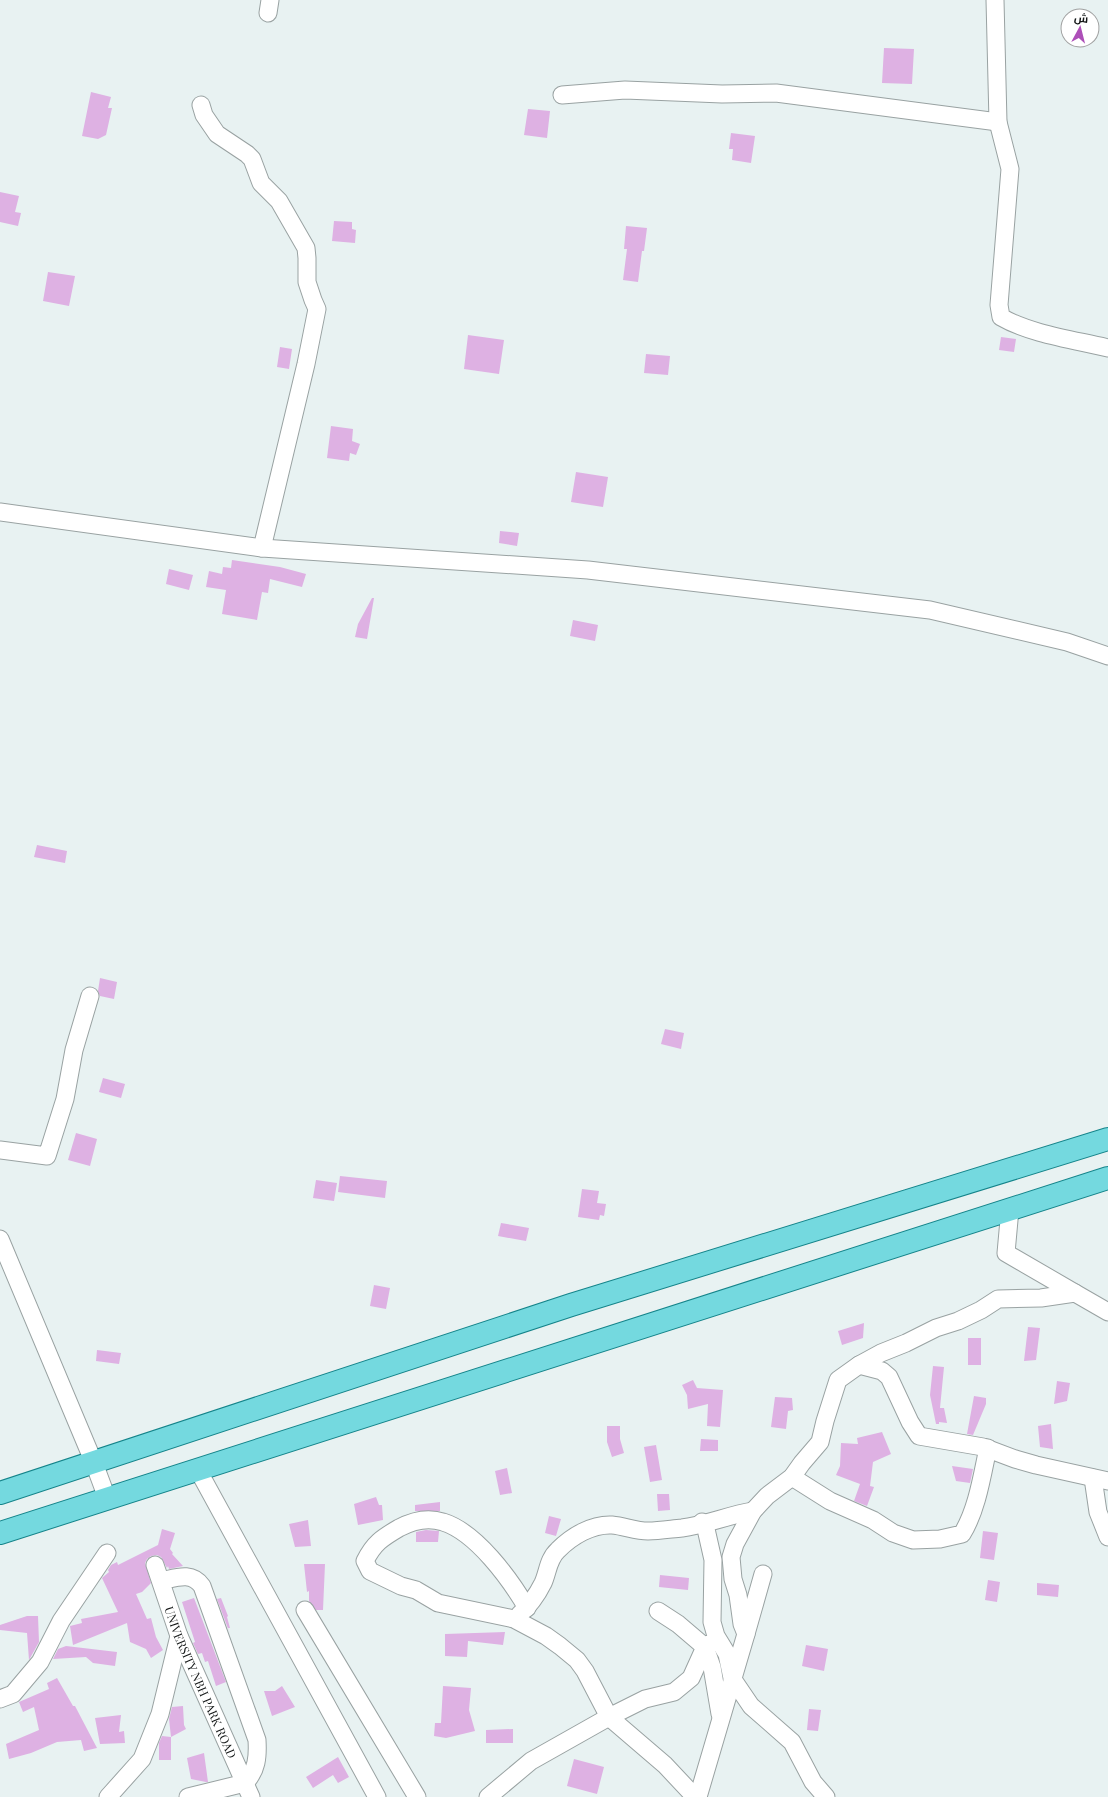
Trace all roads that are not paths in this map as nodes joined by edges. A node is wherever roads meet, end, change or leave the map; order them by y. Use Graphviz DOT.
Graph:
graph roads {
  1 [pos="995,0"];
  2 [pos="562,95"];
  3 [pos="201,105"];
  4 [pos="998,122"];
  5 [pos="1108,348"];
  6 [pos="0,512"];
  7 [pos="262,548"];
  8 [pos="1108,656"];
  9 [pos="90,996"];
  10 [pos="1108,1139"];
  11 [pos="0,1150"];
  12 [pos="1108,1178"];
  13 [pos="1010,1209"];
  14 [pos="0,1239"];
  15 [pos="1075,1293"];
  16 [pos="1108,1312"];
  17 [pos="859,1365"];
  18 [pos="988,1448"];
  19 [pos="94,1463"];
  20 [pos="198,1470"];
  21 [pos="792,1477"];
  22 [pos="1100,1480"];
  23 [pos="0,1493"];
  24 [pos="107,1498"];
  25 [pos="753,1511"];
  26 [pos="702,1522"];
  27 [pos="0,1533"];
  28 [pos="1108,1537"];
  29 [pos="107,1553"];
  30 [pos="155,1565"];
  31 [pos="763,1574"];
  32 [pos="160,1581"];
  33 [pos="305,1610"];
  34 [pos="658,1611"];
  35 [pos="520,1613"];
  36 [pos="746,1634"];
  37 [pos="179,1636"];
  38 [pos="711,1642"];
  39 [pos="732,1678"];
  40 [pos="0,1699"];
  41 [pos="609,1717"];
  42 [pos="721,1718"];
  43 [pos="248,1790"];
  44 [pos="108,1797"];
  45 [pos="188,1797"];
  46 [pos="377,1797"];
  47 [pos="417,1797"];
  48 [pos="488,1797"];
  49 [pos="695,1797"];
  50 [pos="698,1797"];
  51 [pos="826,1797"];
  1 -- 4 [label="street"];
  2 -- 4 [label="street"];
  3 -- 7 [label="street"];
  4 -- 5 [label="street"];
  6 -- 7 [label="street"];
  7 -- 8 [label="street"];
  9 -- 11 [label="street"];
  10 -- 19 [label="main road"];
  12 -- 13 [label="main road"];
  13 -- 15 [label="street"];
  13 -- 20 [label="main road"];
  14 -- 19 [label="street"];
  15 -- 16 [label="street"];
  15 -- 17 [label="street"];
  17 -- 18 [label="street"];
  17 -- 21 [label="street"];
  18 -- 21 [label="street"];
  18 -- 22 [label="street"];
  19 -- 23 [label="main road"];
  19 -- 24 [label="street"];
  20 -- 24 [label="main road"];
  20 -- 46 [label="street"];
  21 -- 25 [label="street"];
  22 -- 28 [label="street"];
  24 -- 27 [label="main road"];
  25 -- 26 [label="street"];
  25 -- 36 [label="street"];
  26 -- 35 [label="street"];
  26 -- 38 [label="street"];
  29 -- 40 [label="street"];
  30 -- 32 [label="street, UNIVERSITY NBH PARK ROAD"];
  31 -- 36 [label="street"];
  32 -- 37 [label="street, UNIVERSITY NBH PARK ROAD"];
  32 -- 43 [label="street"];
  33 -- 47 [label="street"];
  34 -- 38 [label="street"];
  35 -- 35 [label="street"];
  35 -- 41 [label="street"];
  36 -- 39 [label="street"];
  37 -- 43 [label="street, UNIVERSITY NBH PARK ROAD"];
  37 -- 44 [label="street"];
  38 -- 39 [label="street"];
  38 -- 41 [label="street"];
  38 -- 42 [label="street"];
  39 -- 42 [label="street"];
  39 -- 51 [label="street"];
  41 -- 48 [label="street"];
  41 -- 49 [label="street"];
  42 -- 50 [label="street"];
  43 -- 45 [label="street"];
}
